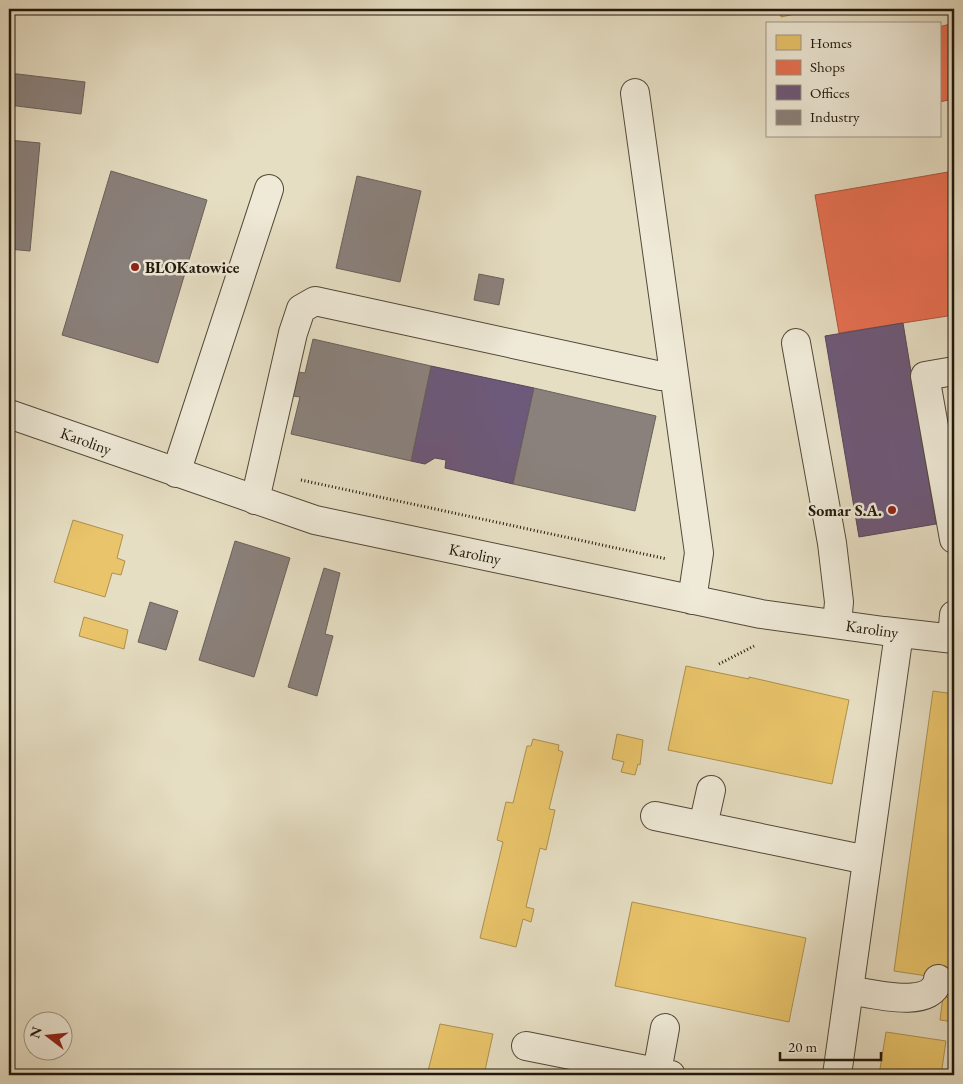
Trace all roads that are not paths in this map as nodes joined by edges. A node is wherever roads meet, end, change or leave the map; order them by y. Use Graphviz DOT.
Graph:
graph roads {
  1 [pos="635,93"];
  2 [pos="269,189"];
  3 [pos="796,343"];
  4 [pos="954,372"];
  5 [pos="672,375"];
  6 [pos="9,414"];
  7 [pos="176,473"];
  8 [pos="255,500"];
  9 [pos="954,540"];
  10 [pos="692,600"];
  11 [pos="837,624"];
  12 [pos="954,631"];
  13 [pos="899,633"];
  14 [pos="711,790"];
  15 [pos="655,816"];
  16 [pos="703,826"];
  17 [pos="867,860"];
  18 [pos="938,979"];
  19 [pos="849,990"];
  20 [pos="665,1028"];
  21 [pos="526,1046"];
  22 [pos="596,1068"];
  23 [pos="664,1074"];
  24 [pos="837,1075"];
  1 -- 5 [label="street"];
  2 -- 7 [label="street"];
  3 -- 11 [label="street"];
  4 -- 9 [label="street"];
  5 -- 8 [label="street"];
  5 -- 10 [label="street"];
  6 -- 7 [label="street, Karoliny"];
  7 -- 8 [label="street, Karoliny"];
  8 -- 10 [label="street, Karoliny"];
  10 -- 11 [label="street, Karoliny"];
  11 -- 13 [label="street, Karoliny"];
  12 -- 13 [label="street, Karoliny"];
  13 -- 17 [label="street"];
  14 -- 16 [label="street"];
  15 -- 16 [label="street"];
  16 -- 17 [label="street"];
  17 -- 19 [label="street"];
  18 -- 19 [label="street"];
  19 -- 24 [label="street"];
  20 -- 23 [label="street"];
  21 -- 22 [label="street"];
  22 -- 23 [label="street"];
}
